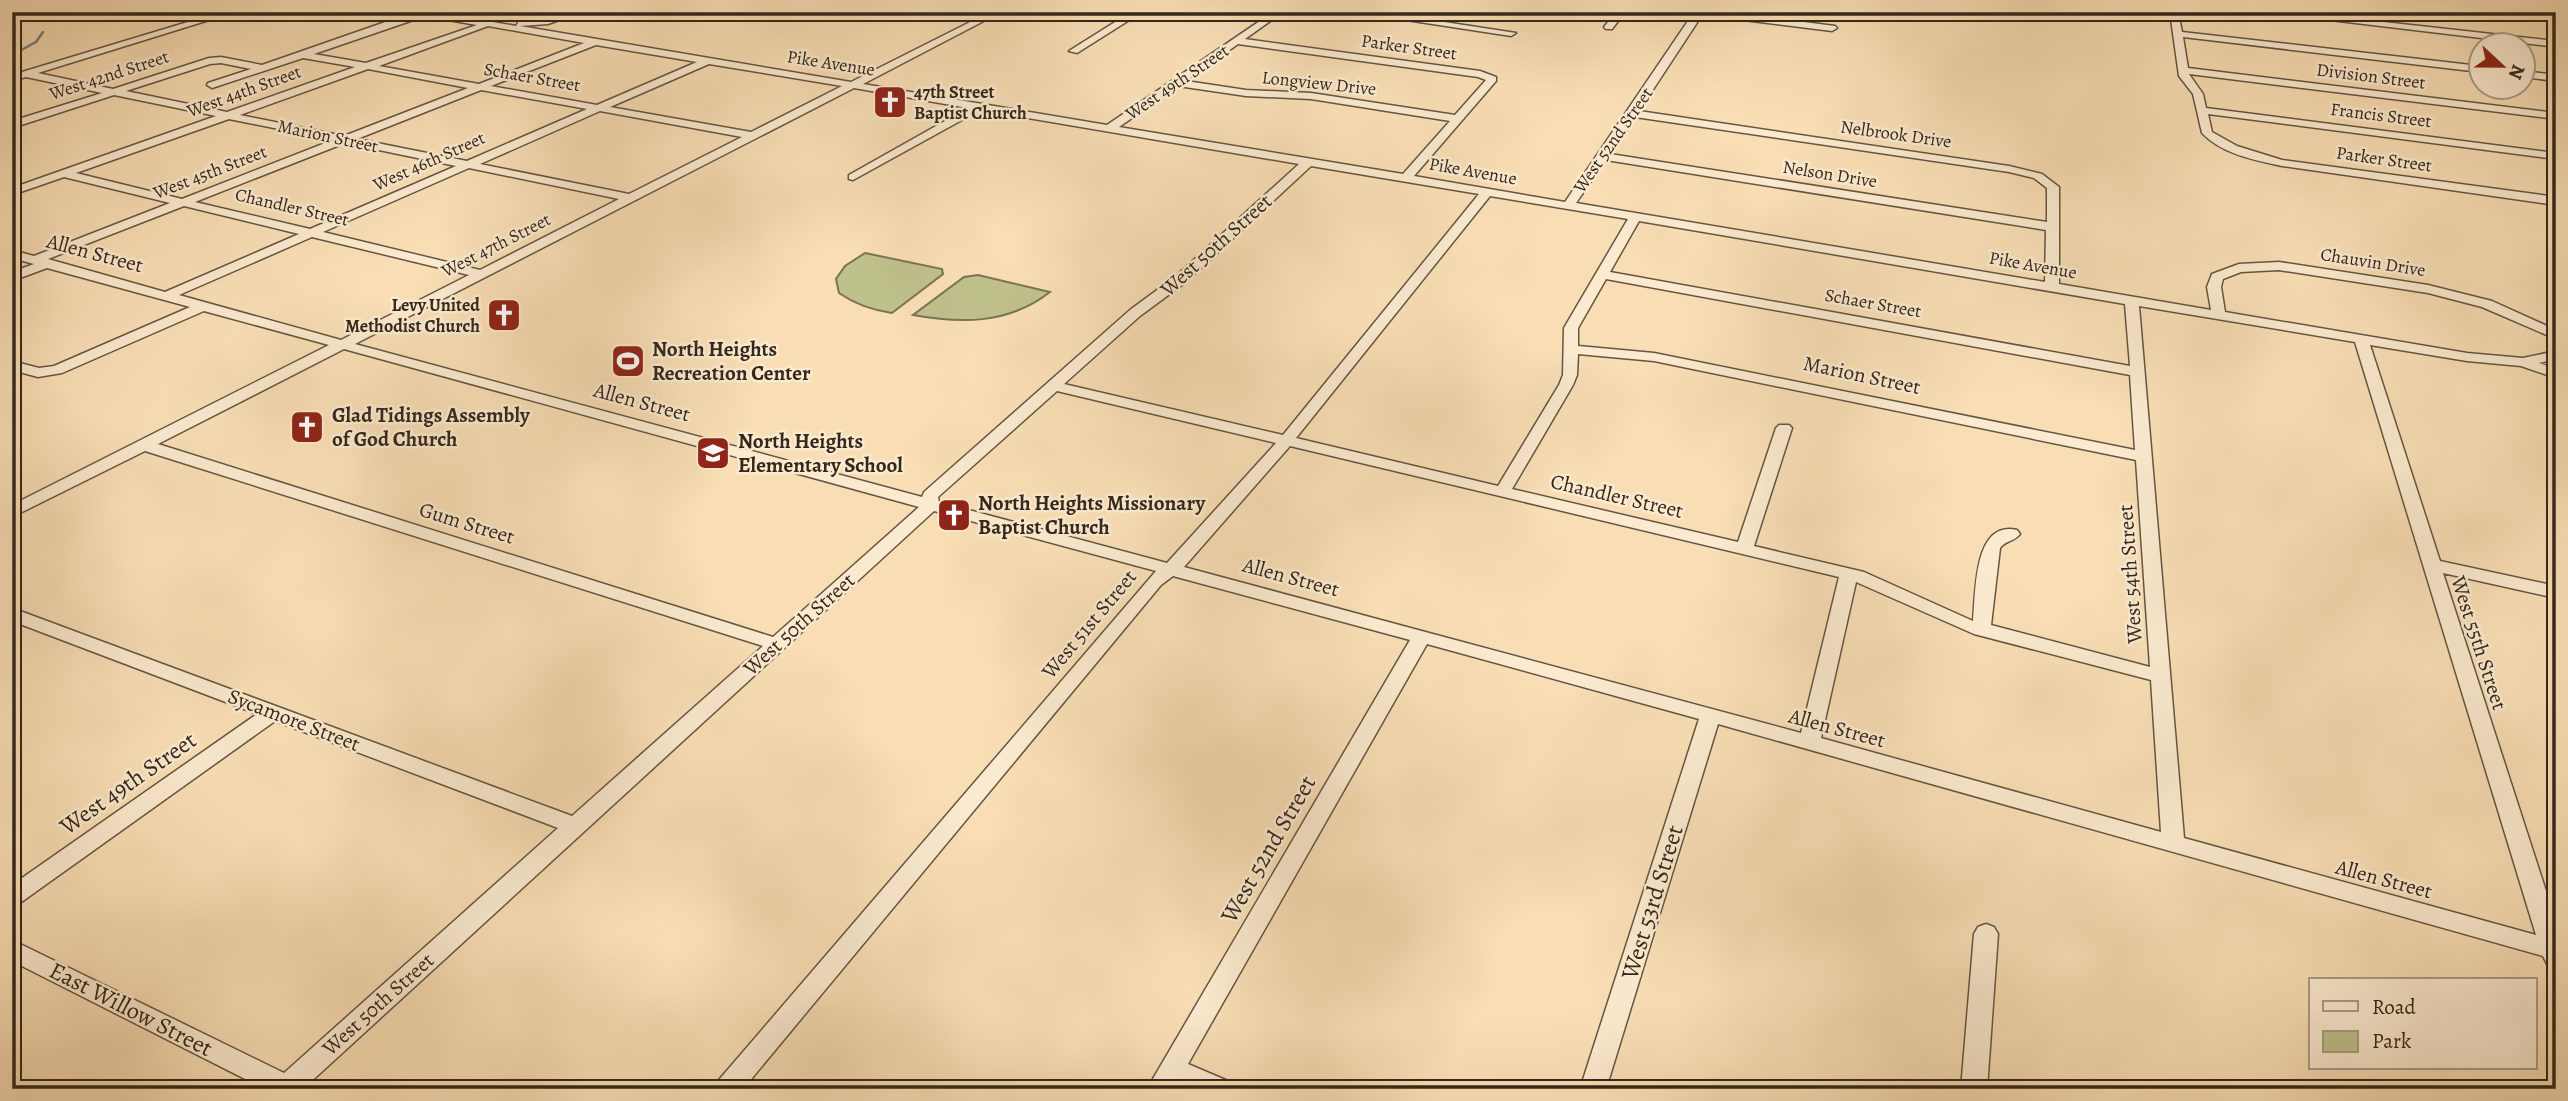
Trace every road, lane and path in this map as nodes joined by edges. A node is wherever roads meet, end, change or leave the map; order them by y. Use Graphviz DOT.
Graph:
graph roads {
  1 [pos="231,12"];
  2 [pos="577,12"];
  3 [pos="997,12"];
  4 [pos="1138,12"];
  5 [pos="1279,12"];
  6 [pos="1358,12"];
  7 [pos="1621,12"];
  8 [pos="1700,12"];
  9 [pos="2174,12"];
  10 [pos="2266,12"];
  11 [pos="422,13"];
  12 [pos="557,18"];
  13 [pos="493,24"];
  14 [pos="1609,27"];
  15 [pos="1832,28"];
  16 [pos="525,30"];
  17 [pos="1511,33"];
  18 [pos="2178,34"];
  19 [pos="558,36"];
  20 [pos="1236,41"];
  21 [pos="595,42"];
  22 [pos="2556,44"];
  23 [pos="1074,51"];
  24 [pos="304,55"];
  25 [pos="707,61"];
  26 [pos="367,66"];
  27 [pos="2466,67"];
  28 [pos="264,68"];
  29 [pos="2183,71"];
  30 [pos="26,74"];
  31 [pos="2536,76"];
  32 [pos="12,78"];
  33 [pos="2556,78"];
  34 [pos="1175,82"];
  35 [pos="212,85"];
  36 [pos="855,85"];
  37 [pos="479,87"];
  38 [pos="115,92"];
  39 [pos="979,106"];
  40 [pos="597,109"];
  41 [pos="2201,110"];
  42 [pos="1630,113"];
  43 [pos="228,116"];
  44 [pos="2556,116"];
  45 [pos="1459,119"];
  46 [pos="12,125"];
  47 [pos="1110,128"];
  48 [pos="753,136"];
  49 [pos="344,139"];
  50 [pos="1601,156"];
  51 [pos="2556,156"];
  52 [pos="1309,161"];
  53 [pos="468,165"];
  54 [pos="50,170"];
  55 [pos="64,174"];
  56 [pos="853,177"];
  57 [pos="1408,177"];
  58 [pos="1488,191"];
  59 [pos="12,192"];
  60 [pos="630,198"];
  61 [pos="2556,201"];
  62 [pos="183,202"];
  63 [pos="1569,205"];
  64 [pos="1636,216"];
  65 [pos="2053,227"];
  66 [pos="311,233"];
  67 [pos="12,254"];
  68 [pos="41,261"];
  69 [pos="482,274"];
  70 [pos="1602,274"];
  71 [pos="12,277"];
  72 [pos="2052,286"];
  73 [pos="166,296"];
  74 [pos="2132,300"];
  75 [pos="203,306"];
  76 [pos="2218,314"];
  77 [pos="2556,335"];
  78 [pos="2361,339"];
  79 [pos="342,345"];
  80 [pos="1569,349"];
  81 [pos="2556,355"];
  82 [pos="2523,362"];
  83 [pos="12,365"];
  84 [pos="2138,372"];
  85 [pos="2556,374"];
  86 [pos="1055,386"];
  87 [pos="1784,428"];
  88 [pos="1286,441"];
  89 [pos="144,445"];
  90 [pos="2144,457"];
  91 [pos="1502,492"];
  92 [pos="930,505"];
  93 [pos="12,512"];
  94 [pos="2011,534"];
  95 [pos="1744,549"];
  96 [pos="2431,565"];
  97 [pos="1171,569"];
  98 [pos="1849,574"];
  99 [pos="2556,592"];
  100 [pos="12,614"];
  101 [pos="1981,630"];
  102 [pos="1422,636"];
  103 [pos="776,644"];
  104 [pos="2160,676"];
  105 [pos="274,712"];
  106 [pos="1710,716"];
  107 [pos="1809,744"];
  108 [pos="575,826"];
  109 [pos="2173,844"];
  110 [pos="12,897"];
  111 [pos="1986,934"];
  112 [pos="12,950"];
  113 [pos="2555,953"];
  114 [pos="1166,1079"];
  115 [pos="286,1088"];
  116 [pos="727,1089"];
  117 [pos="1219,1089"];
  118 [pos="1593,1089"];
  119 [pos="1974,1089"];
  1 -- 30 [label="street"];
  2 -- 12 [label="street"];
  3 -- 36 [label="street, West 47th Street"];
  4 -- 23 [label="street"];
  5 -- 20 [label="street, West 49th Street"];
  6 -- 17 [label="street"];
  7 -- 14 [label="street"];
  8 -- 15 [label="street"];
  8 -- 42 [label="street, West 52nd Street"];
  9 -- 18 [label="street"];
  10 -- 22 [label="street"];
  11 -- 13 [label="street, Pike Avenue"];
  11 -- 24 [label="street"];
  12 -- 13 [label="street"];
  12 -- 16 [label="street"];
  12 -- 19 [label="street"];
  13 -- 16 [label="street, Pike Avenue"];
  13 -- 26 [label="street, West 44th Street"];
  16 -- 19 [label="street, Pike Avenue"];
  18 -- 27 [label="street"];
  18 -- 29 [label="street"];
  19 -- 21 [label="street, Pike Avenue"];
  20 -- 34 [label="street, West 49th Street"];
  20 -- 45 [label="street, Parker Street"];
  21 -- 25 [label="street, Pike Avenue"];
  21 -- 37 [label="street, West 45th Street"];
  24 -- 26 [label="street, Schaer Street"];
  24 -- 28 [label="street"];
  25 -- 36 [label="street, Pike Avenue"];
  25 -- 40 [label="street, West 46th Street"];
  26 -- 37 [label="street, Schaer Street"];
  26 -- 43 [label="street, West 44th Street"];
  28 -- 35 [label="street"];
  28 -- 38 [label="street, West 42nd Street"];
  29 -- 41 [label="street"];
  29 -- 44 [label="street, Division Street"];
  30 -- 32 [label="street"];
  30 -- 38 [label="street, Marion Street"];
  31 -- 33 [label="street"];
  34 -- 45 [label="street, Longview Drive"];
  34 -- 47 [label="street, West 49th Street"];
  36 -- 39 [label="street, Pike Avenue"];
  36 -- 48 [label="street, West 47th Street"];
  37 -- 40 [label="street, Schaer Street"];
  37 -- 49 [label="street, West 45th Street"];
  38 -- 43 [label="street, Marion Street"];
  38 -- 46 [label="street, West 42nd Street"];
  39 -- 47 [label="street, Pike Avenue"];
  39 -- 56 [label="street"];
  40 -- 48 [label="street, Schaer Street"];
  40 -- 53 [label="street, West 46th Street"];
  41 -- 51 [label="street, Francis Street"];
  41 -- 61 [label="street, Parker Street"];
  42 -- 50 [label="street, West 52nd Street"];
  42 -- 65 [label="street, Nelbrook Drive"];
  43 -- 49 [label="street, Marion Street"];
  43 -- 55 [label="street, West 44th Street"];
  45 -- 57 [label="street"];
  47 -- 52 [label="street, Pike Avenue"];
  48 -- 60 [label="street, West 47th Street"];
  49 -- 53 [label="street, Marion Street"];
  49 -- 62 [label="street, West 45th Street"];
  50 -- 63 [label="street, West 52nd Street"];
  50 -- 65 [label="street, Nelson Drive"];
  52 -- 57 [label="street, Pike Avenue"];
  52 -- 86 [label="street, West 50th Street"];
  53 -- 60 [label="street, Marion Street"];
  53 -- 66 [label="street, West 46th Street"];
  54 -- 55 [label="street, Chandler Street"];
  55 -- 59 [label="street, West 44th Street"];
  55 -- 62 [label="street, Chandler Street"];
  57 -- 58 [label="street, Pike Avenue"];
  58 -- 63 [label="street, Pike Avenue"];
  58 -- 88 [label="street, West 51st Street"];
  60 -- 69 [label="street, West 47th Street"];
  62 -- 66 [label="street, Chandler Street"];
  62 -- 68 [label="street, West 45th Street"];
  63 -- 64 [label="street, Pike Avenue"];
  64 -- 70 [label="street"];
  64 -- 72 [label="street, Pike Avenue"];
  65 -- 72 [label="street, Nelbrook Drive"];
  66 -- 69 [label="street, Chandler Street"];
  66 -- 73 [label="street, West 46th Street"];
  67 -- 68 [label="street, Allen Street"];
  68 -- 71 [label="street, West 45th Street"];
  68 -- 73 [label="street, Allen Street"];
  69 -- 79 [label="street, West 47th Street"];
  70 -- 80 [label="street"];
  70 -- 84 [label="street, Schaer Street"];
  72 -- 74 [label="street, Pike Avenue"];
  73 -- 75 [label="street, Allen Street"];
  74 -- 76 [label="street, Pike Avenue"];
  74 -- 84 [label="street, West 54th Street"];
  75 -- 79 [label="street, Allen Street"];
  75 -- 83 [label="street"];
  76 -- 77 [label="street, Chauvin Drive"];
  76 -- 78 [label="street, Pike Avenue"];
  78 -- 82 [label="street, Pike Avenue"];
  78 -- 96 [label="street, West 55th Street"];
  79 -- 89 [label="street, West 47th Street"];
  79 -- 92 [label="street, Allen Street"];
  80 -- 90 [label="street, Marion Street"];
  80 -- 91 [label="street"];
  81 -- 82 [label="street"];
  82 -- 85 [label="street"];
  84 -- 90 [label="street, West 54th Street"];
  86 -- 88 [label="street, Chandler Street"];
  86 -- 92 [label="street, West 50th Street"];
  87 -- 95 [label="street"];
  88 -- 91 [label="street, Chandler Street"];
  88 -- 97 [label="street, West 51st Street"];
  89 -- 93 [label="street, West 47th Street"];
  89 -- 103 [label="street, Gum Street"];
  90 -- 104 [label="street, West 54th Street"];
  91 -- 95 [label="street, Chandler Street"];
  92 -- 97 [label="street, Allen Street"];
  92 -- 103 [label="street, West 50th Street"];
  94 -- 101 [label="street"];
  95 -- 98 [label="street, Chandler Street"];
  96 -- 99 [label="street"];
  96 -- 113 [label="street, West 55th Street"];
  97 -- 102 [label="street, Allen Street"];
  97 -- 116 [label="street, West 51st Street"];
  98 -- 101 [label="street, Chandler Street"];
  98 -- 107 [label="street"];
  100 -- 105 [label="street, Sycamore Street"];
  101 -- 104 [label="street, Chandler Street"];
  102 -- 106 [label="street, Allen Street"];
  102 -- 114 [label="street, West 52nd Street"];
  103 -- 108 [label="street, West 50th Street"];
  104 -- 109 [label="street, West 54th Street"];
  105 -- 108 [label="street, Sycamore Street"];
  105 -- 110 [label="street, West 49th Street"];
  106 -- 107 [label="street, Allen Street"];
  106 -- 118 [label="street, West 53rd Street"];
  107 -- 109 [label="street, Allen Street"];
  108 -- 115 [label="street, West 50th Street"];
  109 -- 113 [label="street, Allen Street"];
  111 -- 119 [label="street"];
  112 -- 115 [label="street, East Willow Street"];
  114 -- 117 [label="street"];
}
